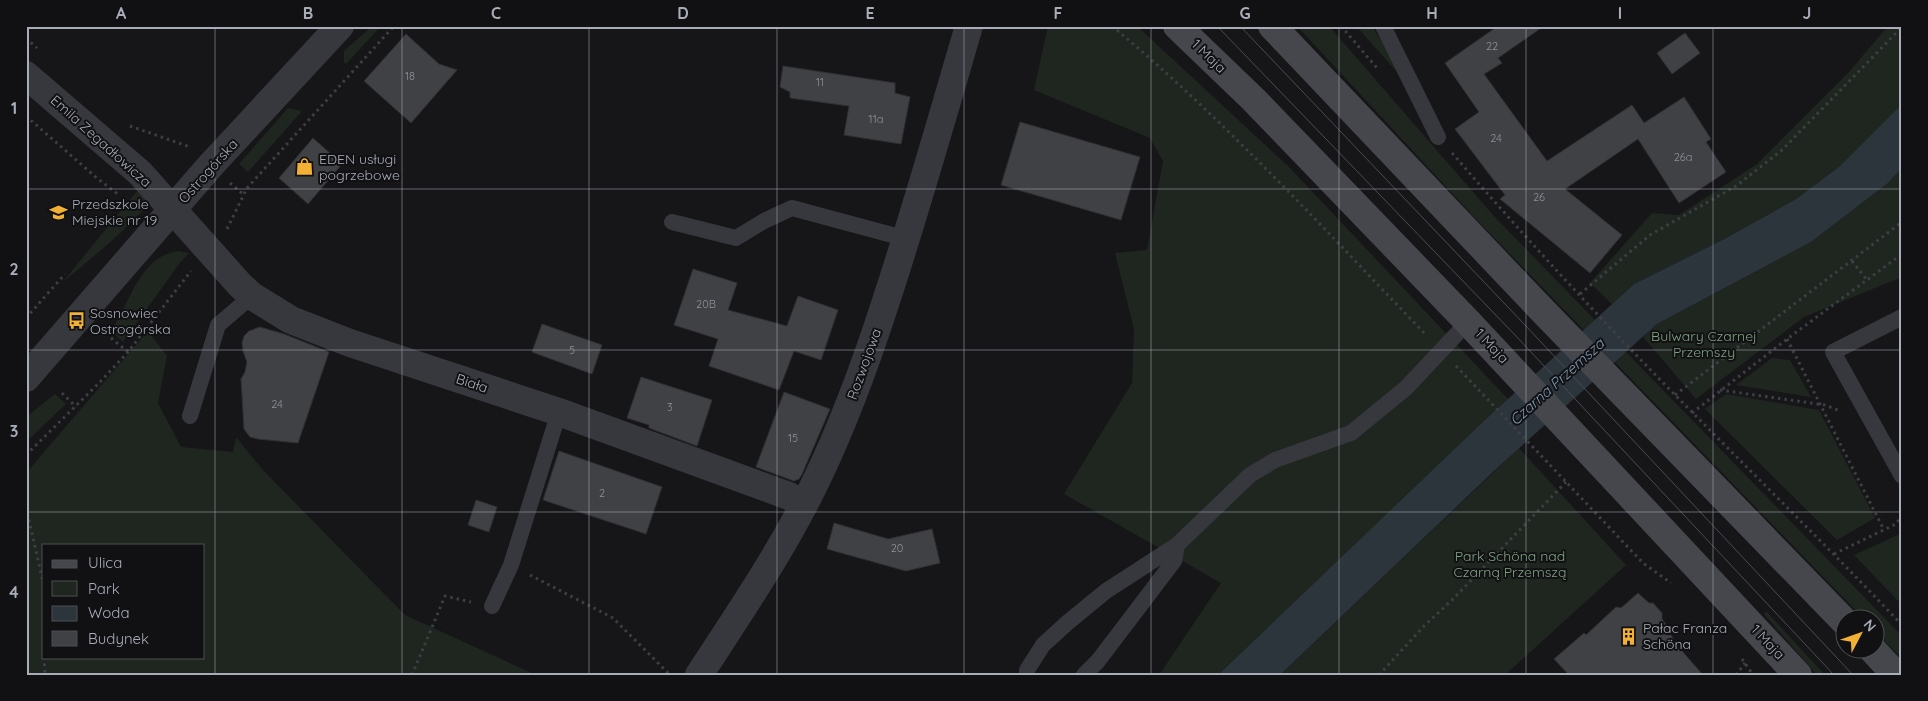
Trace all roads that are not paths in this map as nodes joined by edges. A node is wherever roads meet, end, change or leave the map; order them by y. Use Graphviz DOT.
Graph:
graph roads {
  1 [pos="969,26"];
  2 [pos="1177,26"];
  3 [pos="1272,26"];
  4 [pos="1383,26"];
  5 [pos="339,29"];
  6 [pos="26,75"];
  7 [pos="1438,137"];
  8 [pos="174,209"];
  9 [pos="672,222"];
  10 [pos="906,239"];
  11 [pos="252,296"];
  12 [pos="1902,317"];
  13 [pos="1468,322"];
  14 [pos="26,378"];
  15 [pos="559,412"];
  16 [pos="190,416"];
  17 [pos="1902,476"];
  18 [pos="804,505"];
  19 [pos="1177,545"];
  20 [pos="492,606"];
  21 [pos="1836,613"];
  22 [pos="1880,658"];
  23 [pos="698,675"];
  24 [pos="1027,675"];
  25 [pos="1084,675"];
  26 [pos="1798,675"];
  27 [pos="1896,675"];
  1 -- 10 [label="street, Rozwojowa"];
  2 -- 13 [label="main road, 1 Maja"];
  3 -- 21 [label="main road"];
  4 -- 7 [label="lane"];
  5 -- 8 [label="street, Ostrogórska"];
  6 -- 8 [label="street, Emila Zegadłowicza"];
  8 -- 11 [label="street, Biała"];
  8 -- 14 [label="street, Ostrogórska"];
  9 -- 10 [label="lane"];
  10 -- 18 [label="street, Rozwojowa"];
  11 -- 15 [label="street, Biała"];
  11 -- 16 [label="lane"];
  12 -- 17 [label="lane"];
  13 -- 19 [label="lane"];
  13 -- 26 [label="main road, 1 Maja"];
  15 -- 18 [label="street, Biała"];
  15 -- 20 [label="lane"];
  18 -- 23 [label="street, Rozwojowa"];
  19 -- 24 [label="lane"];
  19 -- 25 [label="lane"];
  22 -- 27 [label="main road"];
}
